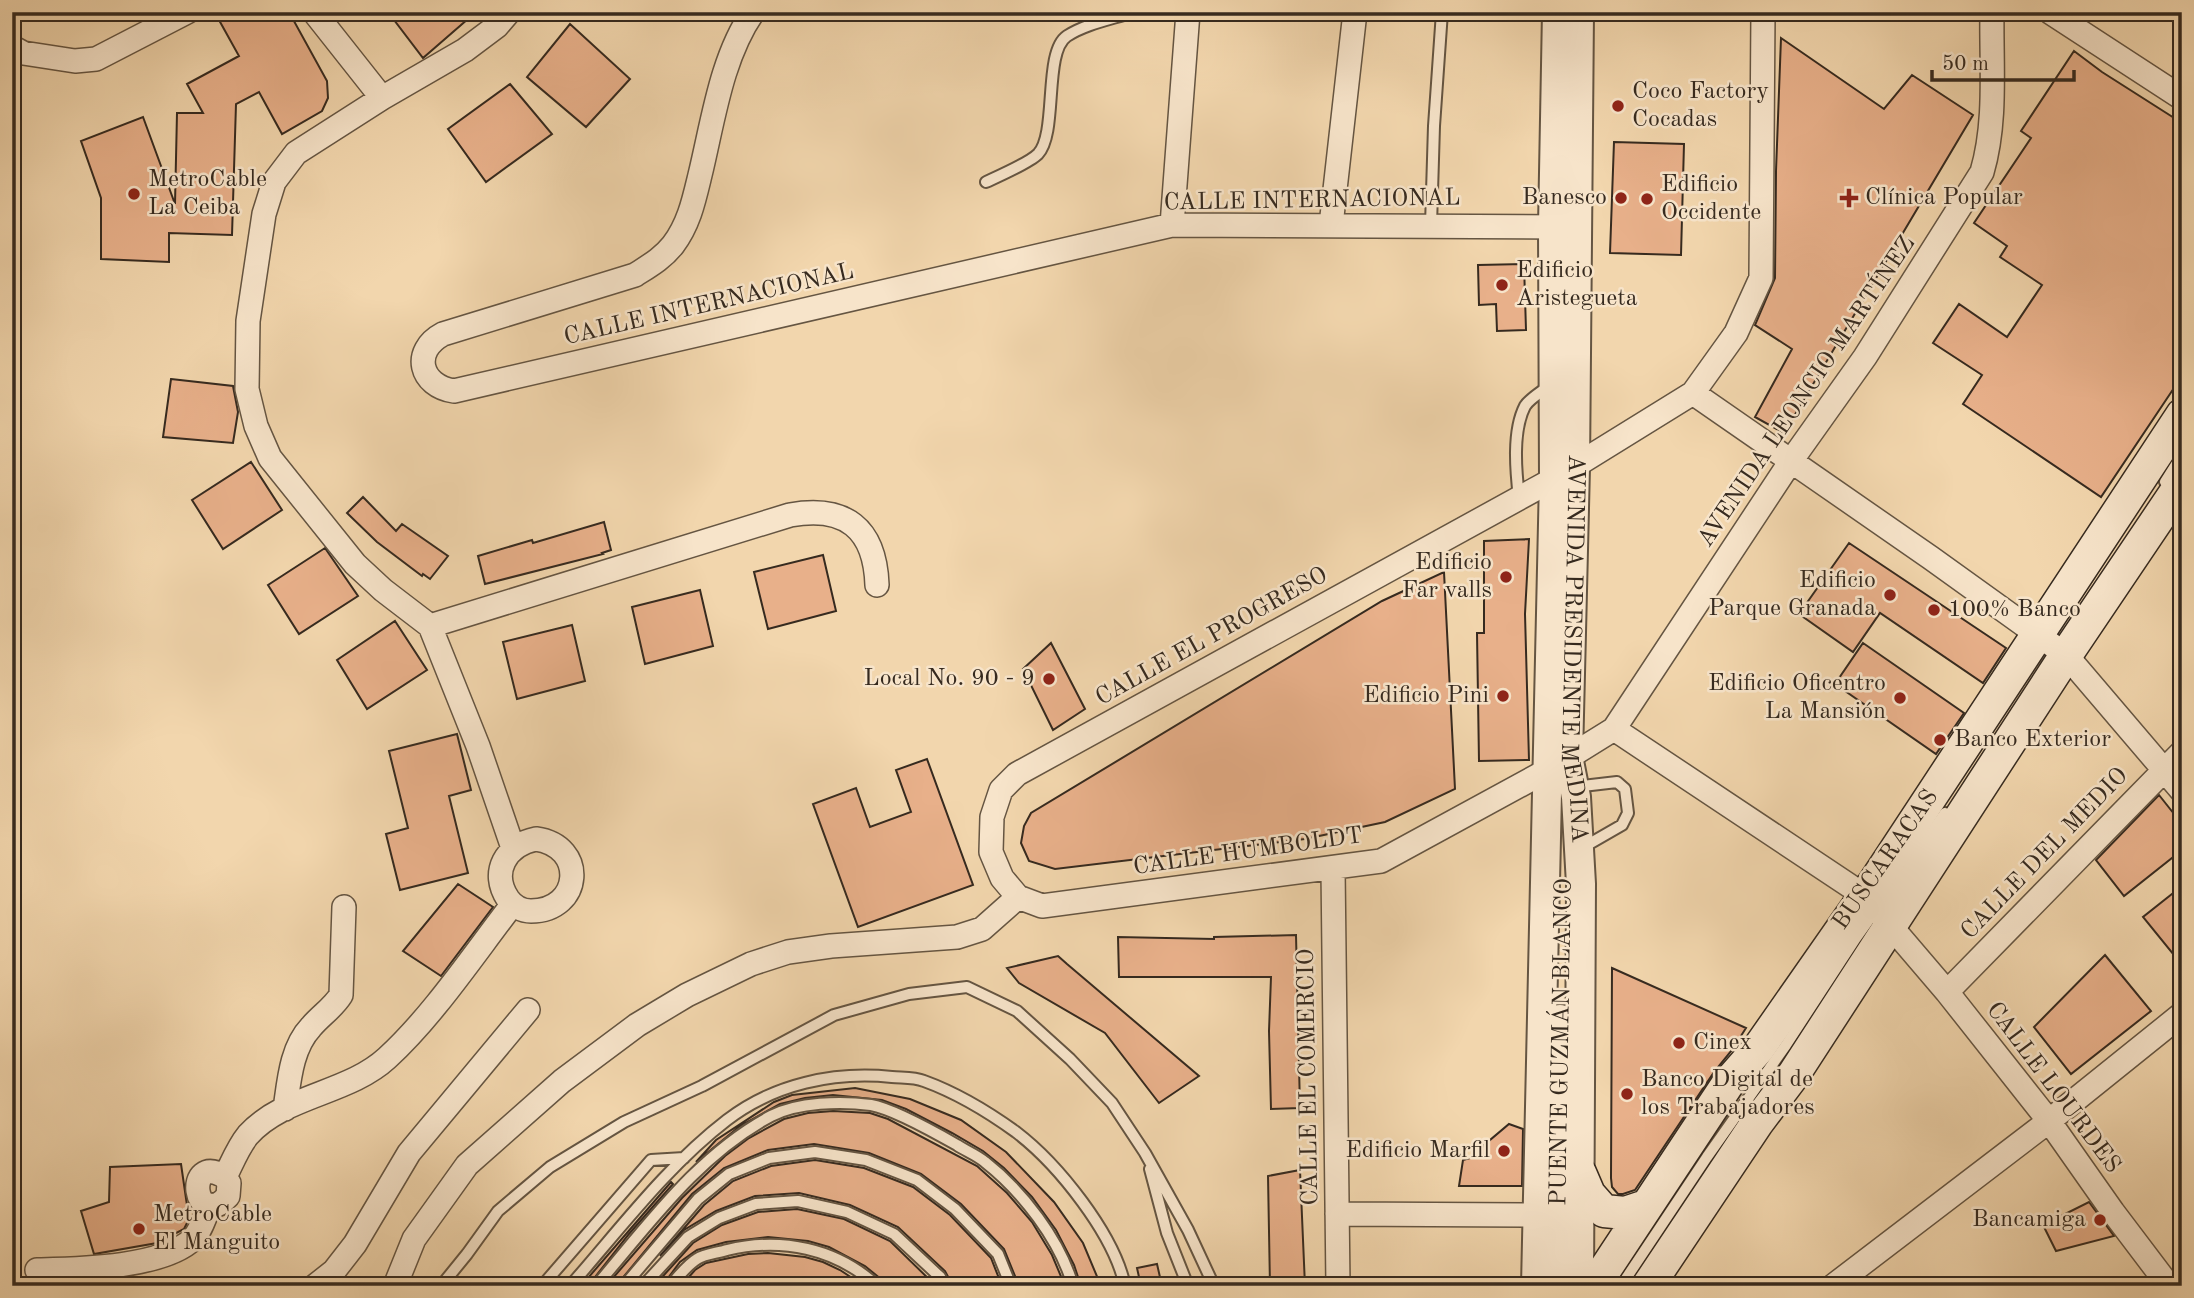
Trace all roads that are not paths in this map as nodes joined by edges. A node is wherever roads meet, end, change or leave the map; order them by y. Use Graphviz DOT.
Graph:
graph roads {
  1 [pos="187,12"];
  2 [pos="314,12"];
  3 [pos="509,12"];
  4 [pos="753,12"];
  5 [pos="1133,12"];
  6 [pos="1188,12"];
  7 [pos="1355,12"];
  8 [pos="1442,12"];
  9 [pos="1557,12"];
  10 [pos="1578,12"];
  11 [pos="1763,12"];
  12 [pos="1992,12"];
  13 [pos="2050,12"];
  14 [pos="12,47"];
  15 [pos="382,98"];
  16 [pos="2182,98"];
  17 [pos="986,182"];
  18 [pos="1172,225"];
  19 [pos="1331,225"];
  20 [pos="1432,225"];
  21 [pos="1566,226"];
  22 [pos="1554,382"];
  23 [pos="1692,393"];
  24 [pos="2182,415"];
  25 [pos="2182,455"];
  26 [pos="1791,461"];
  27 [pos="1565,473"];
  28 [pos="2171,487"];
  29 [pos="1520,498"];
  30 [pos="2131,537"];
  31 [pos="877,585"];
  32 [pos="2076,619"];
  33 [pos="430,626"];
  34 [pos="2055,647"];
  35 [pos="1614,729"];
  36 [pos="2182,752"];
  37 [pos="1558,763"];
  38 [pos="2163,771"];
  39 [pos="1574,787"];
  40 [pos="2182,791"];
  41 [pos="1955,798"];
  42 [pos="513,848"];
  43 [pos="1579,849"];
  44 [pos="1333,869"];
  45 [pos="1018,897"];
  46 [pos="512,905"];
  47 [pos="344,906"];
  48 [pos="1877,911"];
  49 [pos="1947,992"];
  50 [pos="528,1010"];
  51 [pos="2182,1014"];
  52 [pos="285,1109"];
  53 [pos="2049,1121"];
  54 [pos="1145,1153"];
  55 [pos="684,1158"];
  56 [pos="1580,1173"];
  57 [pos="1646,1206"];
  58 [pos="1337,1214"];
  59 [pos="1536,1215"];
  60 [pos="37,1270"];
  61 [pos="336,1278"];
  62 [pos="315,1286"];
  63 [pos="395,1286"];
  64 [pos="441,1286"];
  65 [pos="542,1286"];
  66 [pos="570,1286"];
  67 [pos="596,1286"];
  68 [pos="624,1286"];
  69 [pos="643,1286"];
  70 [pos="670,1286"];
  71 [pos="738,1286"];
  72 [pos="757,1286"];
  73 [pos="877,1286"];
  74 [pos="945,1286"];
  75 [pos="1012,1286"];
  76 [pos="1073,1286"];
  77 [pos="1125,1286"];
  78 [pos="1188,1286"];
  79 [pos="1213,1286"];
  80 [pos="1338,1286"];
  81 [pos="1536,1286"];
  82 [pos="1560,1286"];
  83 [pos="1580,1286"];
  84 [pos="1594,1286"];
  85 [pos="1621,1286"];
  86 [pos="1648,1286"];
  87 [pos="1833,1286"];
  88 [pos="2169,1286"];
  1 -- 14 [label="street"];
  2 -- 15 [label="street"];
  3 -- 15 [label="street"];
  4 -- 18 [label="street, CALLE INTERNACIONAL"];
  5 -- 17 [label="lane"];
  6 -- 18 [label="street"];
  7 -- 19 [label="street"];
  8 -- 20 [label="lane"];
  9 -- 21 [label="street, AVENIDA PRESIDENTE MEDINA"];
  10 -- 21 [label="street, AVENIDA PRESIDENTE MEDINA"];
  11 -- 23 [label="street"];
  12 -- 26 [label="street, AVENIDA LEONCIO MARTÍNEZ"];
  13 -- 16 [label="street"];
  15 -- 33 [label="street"];
  18 -- 19 [label="street, CALLE INTERNACIONAL"];
  19 -- 20 [label="street, CALLE INTERNACIONAL"];
  20 -- 21 [label="street, CALLE INTERNACIONAL"];
  21 -- 22 [label="street, AVENIDA PRESIDENTE MEDINA"];
  21 -- 27 [label="street, AVENIDA PRESIDENTE MEDINA"];
  22 -- 27 [label="street, AVENIDA PRESIDENTE MEDINA"];
  22 -- 29 [label="lane"];
  23 -- 26 [label="street"];
  23 -- 27 [label="street, CALLE EL PROGRESO"];
  24 -- 34 [label="main road"];
  25 -- 28 [label="lane"];
  26 -- 34 [label="street"];
  26 -- 35 [label="street, AVENIDA LEONCIO MARTÍNEZ"];
  27 -- 29 [label="street, CALLE EL PROGRESO"];
  27 -- 37 [label="street, AVENIDA PRESIDENTE MEDINA"];
  27 -- 37 [label="street, AVENIDA PRESIDENTE MEDINA"];
  28 -- 34 [label="main road"];
  29 -- 45 [label="street, CALLE EL PROGRESO"];
  30 -- 32 [label="lane"];
  31 -- 33 [label="street"];
  33 -- 42 [label="street"];
  34 -- 38 [label="street"];
  34 -- 48 [label="main road"];
  35 -- 37 [label="street, AVENIDA LEONCIO MARTÍNEZ"];
  35 -- 48 [label="street, CALLE LOURDES"];
  36 -- 38 [label="street, CALLE DEL MEDIO"];
  37 -- 39 [label="street, AVENIDA PRESIDENTE MEDINA"];
  37 -- 44 [label="street, CALLE HUMBOLDT"];
  37 -- 59 [label="street, AVENIDA PRESIDENTE MEDINA"];
  37 -- 82 [label="street, PUENTE GUZMÁN BLANCO"];
  38 -- 40 [label="street"];
  38 -- 49 [label="street, CALLE DEL MEDIO"];
  39 -- 43 [label="street, AVENIDA PRESIDENTE MEDINA"];
  39 -- 43 [label="lane"];
  41 -- 48 [label="lane, BUSCARACAS"];
  42 -- 46 [label="street"];
  42 -- 46 [label="street"];
  43 -- 56 [label="street, AVENIDA PRESIDENTE MEDINA"];
  44 -- 45 [label="street, CALLE HUMBOLDT"];
  44 -- 58 [label="street, CALLE EL COMERCIO"];
  45 -- 63 [label="street"];
  46 -- 52 [label="street"];
  47 -- 52 [label="street"];
  48 -- 49 [label="street, CALLE LOURDES"];
  48 -- 57 [label="main road"];
  48 -- 85 [label="lane, BUSCARACAS"];
  48 -- 86 [label="main road"];
  49 -- 53 [label="street, CALLE LOURDES"];
  50 -- 61 [label="street"];
  51 -- 53 [label="street"];
  52 -- 60 [label="street"];
  53 -- 87 [label="street"];
  53 -- 88 [label="street, CALLE LOURDES"];
  54 -- 64 [label="lane"];
  54 -- 78 [label="lane"];
  54 -- 79 [label="lane"];
  55 -- 65 [label="lane"];
  55 -- 66 [label="lane"];
  55 -- 77 [label="lane"];
  56 -- 57 [label="main road"];
  56 -- 83 [label="street, AVENIDA PRESIDENTE MEDINA"];
  57 -- 84 [label="main road"];
  58 -- 59 [label="street"];
  58 -- 80 [label="street, CALLE EL COMERCIO"];
  59 -- 81 [label="street, AVENIDA PRESIDENTE MEDINA"];
  61 -- 62 [label="street"];
  67 -- 76 [label="lane"];
  68 -- 75 [label="lane"];
  69 -- 74 [label="lane"];
  70 -- 73 [label="lane"];
  71 -- 72 [label="lane"];
}
